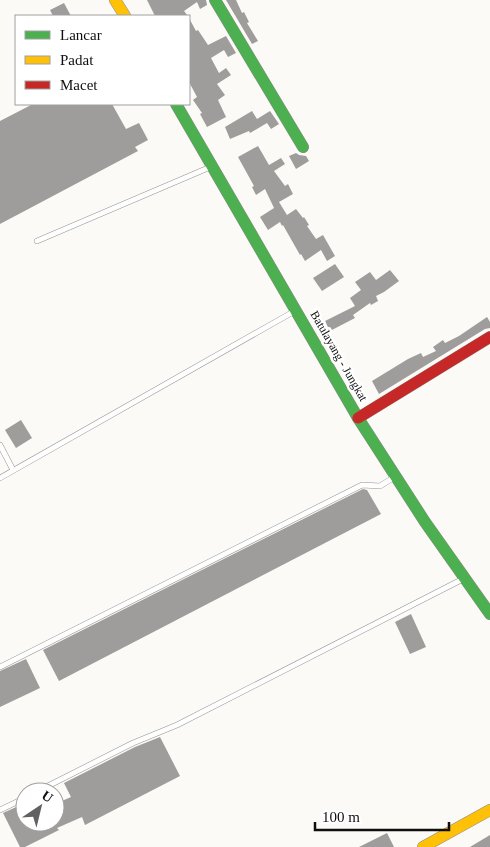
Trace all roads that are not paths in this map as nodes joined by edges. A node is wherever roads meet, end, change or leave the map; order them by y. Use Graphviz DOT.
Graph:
graph roads {
  1 [pos="115,0"];
  2 [pos="216,0"];
  3 [pos="124,15"];
  4 [pos="177,105"];
  5 [pos="303,146"];
  6 [pos="213,166"];
  7 [pos="38,241"];
  8 [pos="297,310"];
  9 [pos="490,338"];
  10 [pos="358,418"];
  11 [pos="0,445"];
  12 [pos="13,470"];
  13 [pos="395,476"];
  14 [pos="0,478"];
  15 [pos="464,578"];
  16 [pos="490,614"];
  17 [pos="0,666"];
  18 [pos="56,782"];
  19 [pos="15,803"];
  20 [pos="0,810"];
  21 [pos="490,810"];
  22 [pos="423,847"];
  1 -- 3 [label="main road"];
  2 -- 5 [label="main road"];
  4 -- 6 [label="main road, Batulayang - Jungkat"];
  6 -- 7 [label="lane"];
  6 -- 8 [label="main road, Batulayang - Jungkat"];
  8 -- 10 [label="main road, Batulayang - Jungkat"];
  8 -- 12 [label="lane"];
  9 -- 10 [label="main road"];
  10 -- 13 [label="main road, Batulayang - Jungkat"];
  11 -- 12 [label="lane"];
  12 -- 14 [label="lane"];
  13 -- 15 [label="main road, Batulayang - Jungkat"];
  13 -- 17 [label="lane"];
  15 -- 16 [label="main road, Batulayang - Jungkat"];
  15 -- 18 [label="lane"];
  19 -- 20 [label="lane"];
  21 -- 22 [label="main road"];
}
